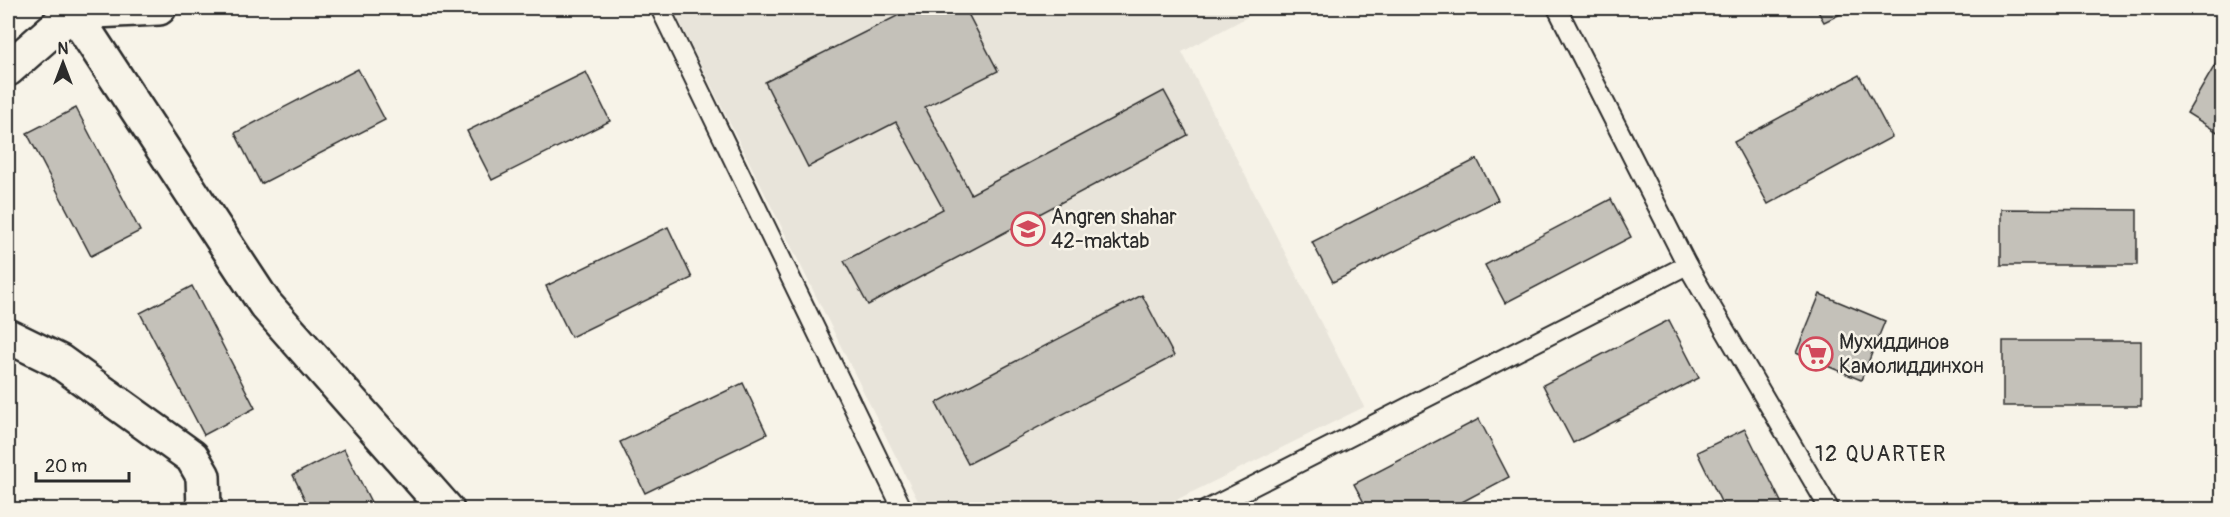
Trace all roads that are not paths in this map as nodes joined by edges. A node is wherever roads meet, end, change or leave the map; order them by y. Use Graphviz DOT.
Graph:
graph roads {
  1 [pos="159,8"];
  2 [pos="660,8"];
  3 [pos="1557,8"];
  4 [pos="73,10"];
  5 [pos="8,69"];
  6 [pos="1686,265"];
  7 [pos="8,336"];
  8 [pos="204,510"];
  9 [pos="447,510"];
  10 [pos="903,510"];
  11 [pos="1206,510"];
  12 [pos="1830,510"];
  1 -- 4 [label="street"];
  2 -- 10 [label="lane"];
  3 -- 6 [label="lane"];
  4 -- 5 [label="street"];
  4 -- 9 [label="street"];
  6 -- 11 [label="lane"];
  6 -- 12 [label="lane"];
  7 -- 8 [label="street"];
}
